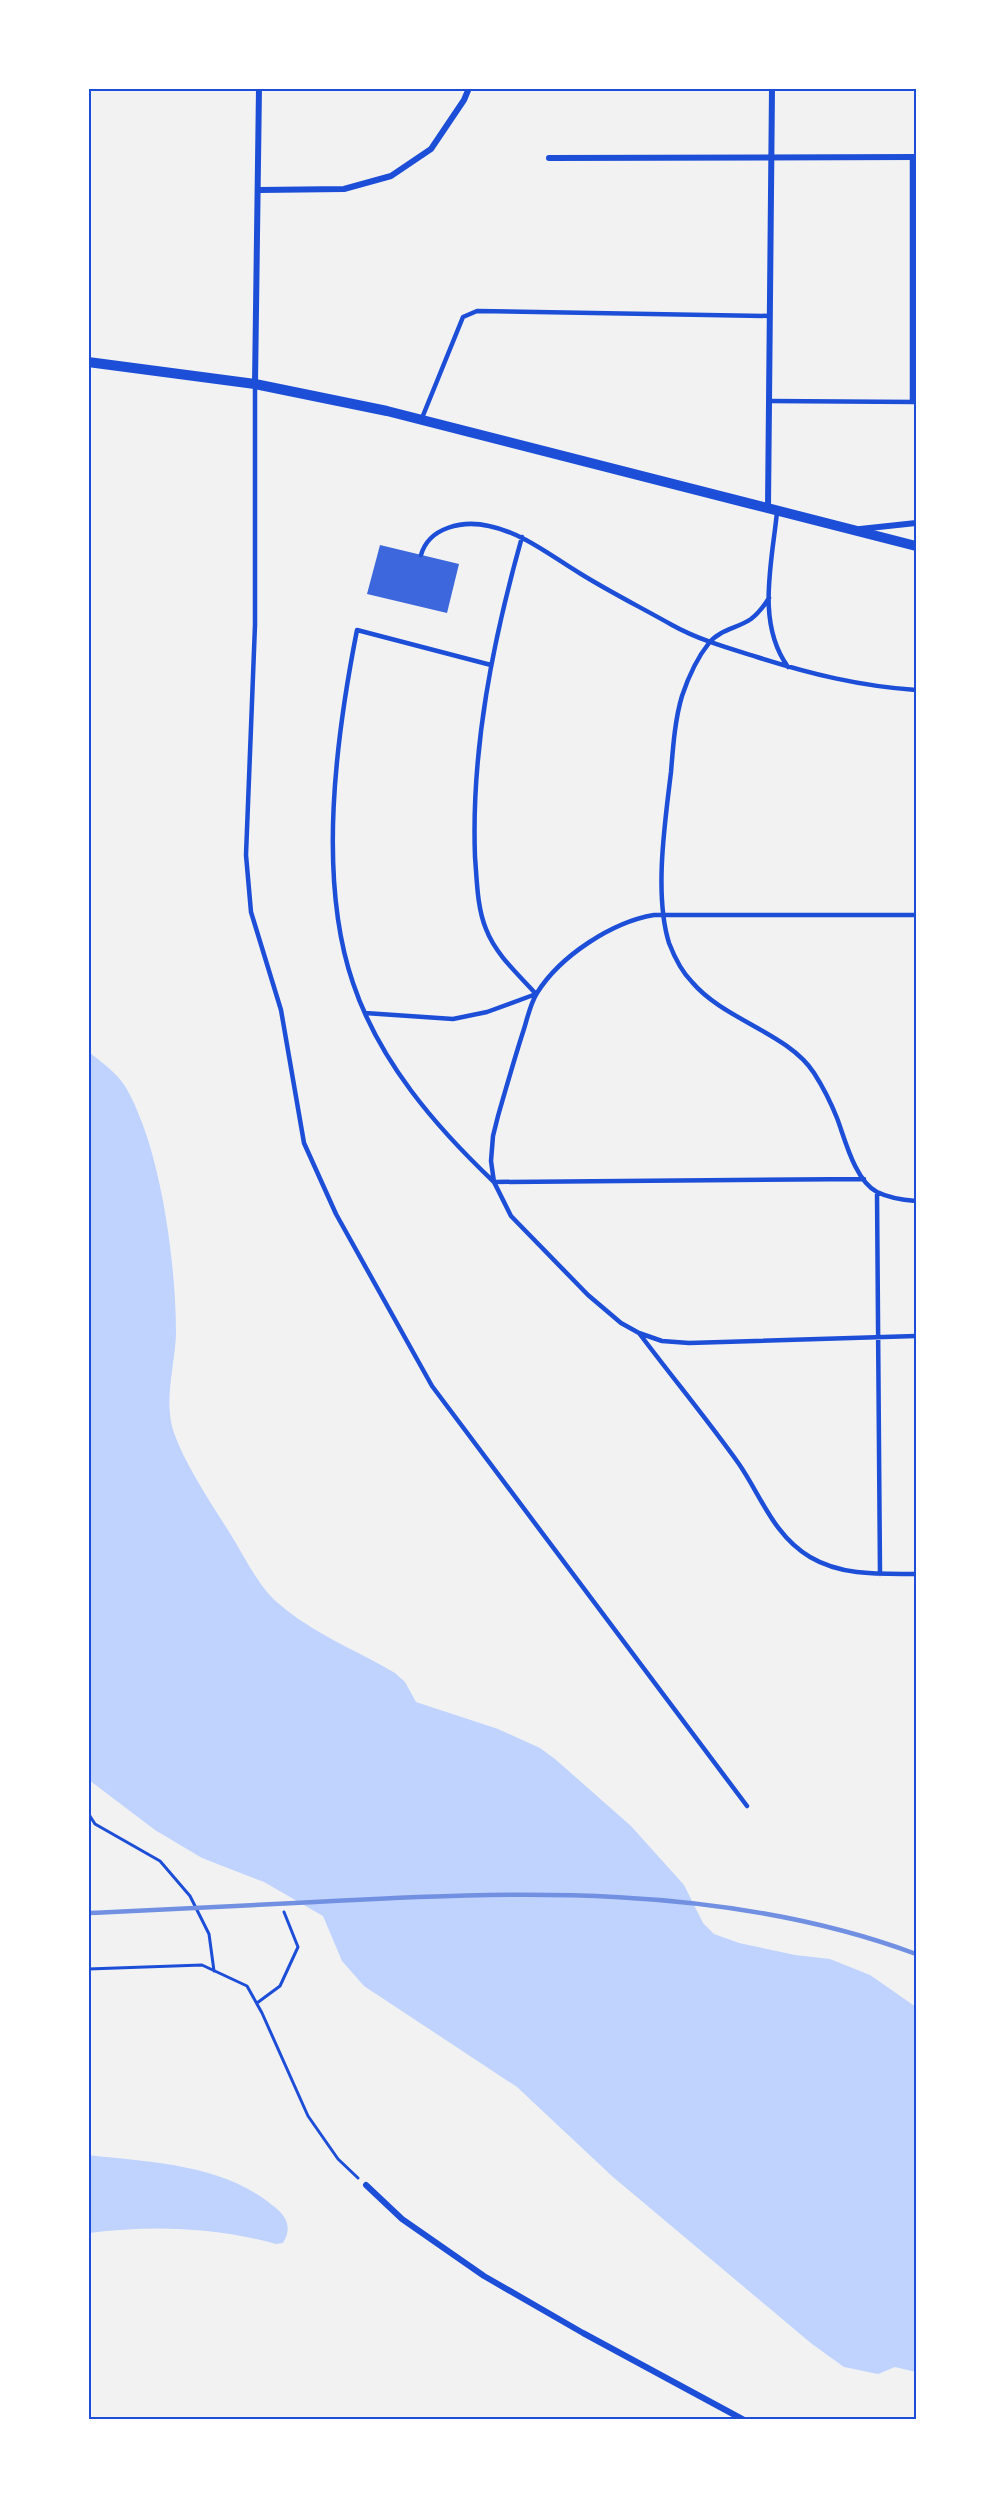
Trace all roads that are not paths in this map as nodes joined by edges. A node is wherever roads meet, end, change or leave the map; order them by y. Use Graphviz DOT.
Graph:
graph roads {
  1 [pos="260,88"];
  2 [pos="469,88"];
  3 [pos="772,88"];
  4 [pos="771,156"];
  5 [pos="914,157"];
  6 [pos="549,158"];
  7 [pos="259,189"];
  8 [pos="770,316"];
  9 [pos="88,362"];
  10 [pos="255,384"];
  11 [pos="769,401"];
  12 [pos="914,402"];
  13 [pos="421,420"];
  14 [pos="773,508"];
  15 [pos="916,523"];
  16 [pos="853,530"];
  17 [pos="522,537"];
  18 [pos="916,546"];
  19 [pos="421,555"];
  20 [pos="769,598"];
  21 [pos="709,642"];
  22 [pos="491,665"];
  23 [pos="788,667"];
  24 [pos="916,690"];
  25 [pos="664,915"];
  26 [pos="916,915"];
  27 [pos="536,994"];
  28 [pos="365,1013"];
  29 [pos="864,1179"];
  30 [pos="494,1182"];
  31 [pos="878,1192"];
  32 [pos="916,1201"];
  33 [pos="639,1333"];
  34 [pos="916,1336"];
  35 [pos="878,1337"];
  36 [pos="880,1574"];
  37 [pos="916,1574"];
  38 [pos="747,1806"];
  39 [pos="366,2185"];
  40 [pos="744,2420"];
  1 -- 7 [label="street"];
  2 -- 7 [label="street"];
  3 -- 4 [label="street"];
  4 -- 5 [label="street"];
  4 -- 6 [label="street"];
  4 -- 8 [label="street"];
  5 -- 12 [label="lane"];
  7 -- 10 [label="street"];
  8 -- 11 [label="street"];
  8 -- 13 [label="lane"];
  9 -- 10 [label="street"];
  10 -- 13 [label="street"];
  10 -- 38 [label="lane"];
  11 -- 12 [label="lane"];
  11 -- 14 [label="street"];
  13 -- 14 [label="street"];
  14 -- 16 [label="street"];
  14 -- 20 [label="lane"];
  15 -- 16 [label="street"];
  16 -- 18 [label="street"];
  17 -- 19 [label="lane"];
  17 -- 21 [label="lane"];
  17 -- 22 [label="lane"];
  20 -- 21 [label="lane"];
  20 -- 23 [label="lane"];
  21 -- 23 [label="lane"];
  21 -- 25 [label="lane"];
  22 -- 27 [label="lane"];
  22 -- 28 [label="lane"];
  23 -- 24 [label="lane"];
  25 -- 26 [label="lane"];
  25 -- 27 [label="lane"];
  25 -- 29 [label="lane"];
  27 -- 28 [label="lane"];
  27 -- 30 [label="lane"];
  28 -- 30 [label="lane"];
  29 -- 30 [label="lane"];
  29 -- 31 [label="lane"];
  30 -- 33 [label="lane"];
  31 -- 32 [label="lane"];
  31 -- 35 [label="lane"];
  33 -- 35 [label="lane"];
  33 -- 36 [label="lane"];
  34 -- 35 [label="lane"];
  35 -- 36 [label="lane"];
  36 -- 37 [label="lane"];
  39 -- 40 [label="street"];
}
